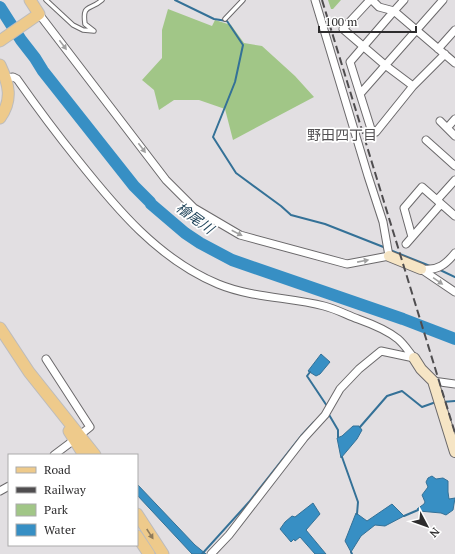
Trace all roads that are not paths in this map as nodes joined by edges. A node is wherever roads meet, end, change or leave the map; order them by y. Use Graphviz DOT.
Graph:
graph roads {
  1 [pos="30,0"];
  2 [pos="46,0"];
  3 [pos="102,0"];
  4 [pos="243,0"];
  5 [pos="315,0"];
  6 [pos="371,0"];
  7 [pos="404,0"];
  8 [pos="443,0"];
  9 [pos="394,11"];
  10 [pos="35,17"];
  11 [pos="225,19"];
  12 [pos="416,30"];
  13 [pos="455,30"];
  14 [pos="0,42"];
  15 [pos="363,46"];
  16 [pos="438,49"];
  17 [pos="445,54"];
  18 [pos="455,63"];
  19 [pos="0,65"];
  20 [pos="385,65"];
  21 [pos="6,78"];
  22 [pos="413,86"];
  23 [pos="360,94"];
  24 [pos="0,118"];
  25 [pos="455,119"];
  26 [pos="440,121"];
  27 [pos="447,128"];
  28 [pos="455,136"];
  29 [pos="426,140"];
  30 [pos="455,166"];
  31 [pos="455,180"];
  32 [pos="439,202"];
  33 [pos="455,216"];
  34 [pos="412,238"];
  35 [pos="406,244"];
  36 [pos="455,253"];
  37 [pos="389,256"];
  38 [pos="421,269"];
  39 [pos="455,292"];
  40 [pos="0,328"];
  41 [pos="414,358"];
  42 [pos="46,359"];
  43 [pos="433,381"];
  44 [pos="455,384"];
  45 [pos="77,438"];
  46 [pos="455,452"];
  47 [pos="55,454"];
  48 [pos="84,454"];
  49 [pos="94,454"];
  50 [pos="138,516"];
  51 [pos="138,538"];
  52 [pos="148,554"];
  53 [pos="163,554"];
  54 [pos="211,554"];
  1 -- 10 [label="main road"];
  2 -- 3 [label="lane"];
  4 -- 11 [label="lane"];
  5 -- 37 [label="street"];
  6 -- 9 [label="street"];
  6 -- 15 [label="street"];
  7 -- 9 [label="street"];
  8 -- 12 [label="street"];
  9 -- 12 [label="street"];
  9 -- 15 [label="street"];
  10 -- 14 [label="main road"];
  10 -- 37 [label="street, one-way"];
  12 -- 16 [label="street"];
  12 -- 20 [label="street"];
  13 -- 16 [label="street"];
  15 -- 20 [label="street"];
  15 -- 23 [label="street"];
  16 -- 17 [label="street"];
  17 -- 18 [label="street"];
  17 -- 22 [label="street"];
  19 -- 21 [label="main road"];
  20 -- 22 [label="street"];
  20 -- 23 [label="street"];
  21 -- 24 [label="main road"];
  21 -- 41 [label="street"];
  22 -- 23 [label="street"];
  25 -- 27 [label="street"];
  26 -- 27 [label="street"];
  27 -- 28 [label="street"];
  29 -- 30 [label="street"];
  31 -- 32 [label="street"];
  32 -- 33 [label="street"];
  32 -- 34 [label="street"];
  32 -- 34 [label="street"];
  34 -- 35 [label="street"];
  36 -- 38 [label="street"];
  37 -- 38 [label="street"];
  38 -- 39 [label="street, one-way"];
  40 -- 45 [label="main road"];
  41 -- 43 [label="street"];
  41 -- 54 [label="street"];
  42 -- 45 [label="street"];
  43 -- 44 [label="street"];
  43 -- 46 [label="street"];
  45 -- 47 [label="street"];
  45 -- 48 [label="main road"];
  45 -- 49 [label="main road"];
  50 -- 53 [label="main road, one-way"];
  51 -- 52 [label="main road"];
}
